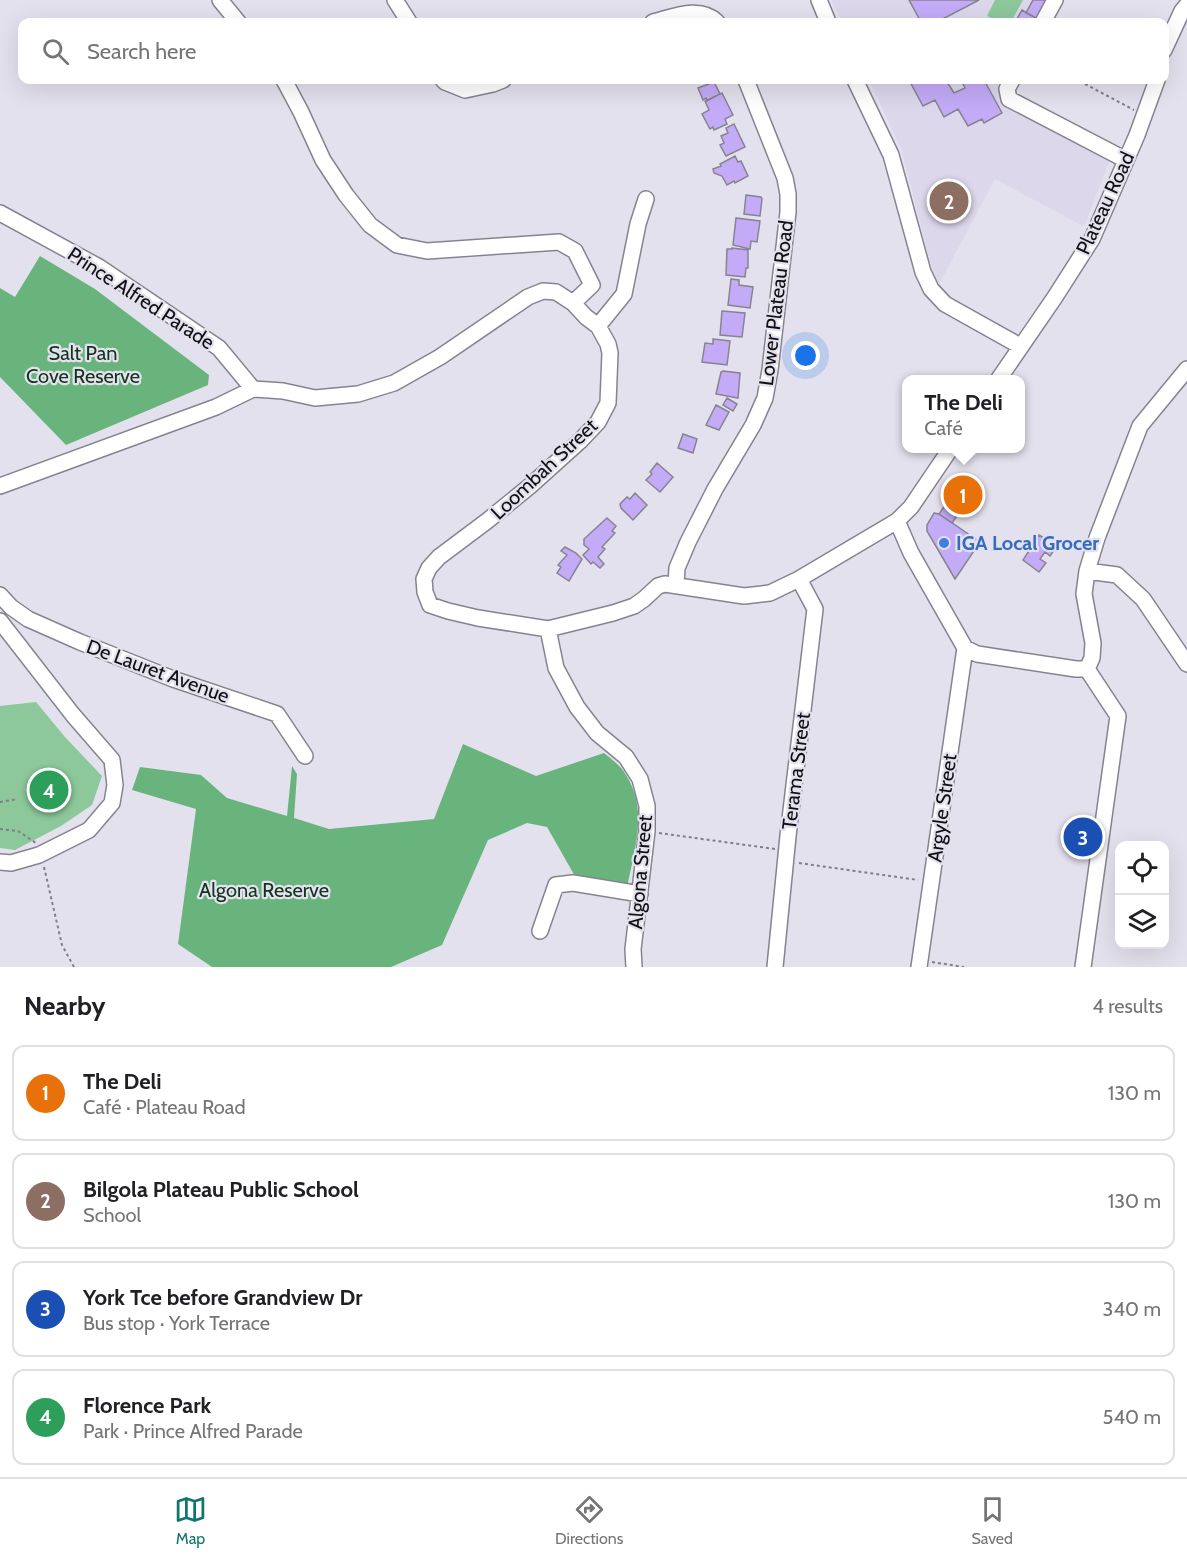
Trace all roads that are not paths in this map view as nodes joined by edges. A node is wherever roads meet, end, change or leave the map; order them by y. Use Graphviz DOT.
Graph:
graph roads {
  1 [pos="220,0"];
  2 [pos="395,0"];
  3 [pos="819,0"];
  4 [pos="1055,0"];
  5 [pos="1187,5"];
  6 [pos="235,18"];
  7 [pos="406,18"];
  8 [pos="668,18"];
  9 [pos="712,18"];
  10 [pos="826,18"];
  11 [pos="1045,18"];
  12 [pos="1169,39"];
  13 [pos="286,84"];
  14 [pos="450,84"];
  15 [pos="493,84"];
  16 [pos="748,84"];
  17 [pos="857,84"];
  18 [pos="1010,84"];
  19 [pos="1156,84"];
  20 [pos="1012,112"];
  21 [pos="1124,164"];
  22 [pos="646,199"];
  23 [pos="0,213"];
  24 [pos="573,303"];
  25 [pos="598,326"];
  26 [pos="1020,346"];
  27 [pos="1187,369"];
  28 [pos="1001,375"];
  29 [pos="254,389"];
  30 [pos="948,453"];
  31 [pos="0,486"];
  32 [pos="897,521"];
  33 [pos="1087,571"];
  34 [pos="799,579"];
  35 [pos="676,585"];
  36 [pos="0,595"];
  37 [pos="0,621"];
  38 [pos="548,629"];
  39 [pos="965,648"];
  40 [pos="1187,664"];
  41 [pos="1087,669"];
  42 [pos="305,756"];
  43 [pos="0,862"];
  44 [pos="640,894"];
  45 [pos="540,931"];
  46 [pos="920,964"];
  47 [pos="634,967"];
  48 [pos="775,967"];
  49 [pos="1083,967"];
  1 -- 6 [label="street"];
  2 -- 7 [label="street"];
  3 -- 10 [label="street"];
  4 -- 11 [label="street"];
  5 -- 12 [label="street"];
  8 -- 9 [label="street"];
  13 -- 24 [label="street"];
  14 -- 15 [label="street"];
  16 -- 35 [label="street, Lower Plateau Road"];
  17 -- 26 [label="street"];
  18 -- 21 [label="street"];
  19 -- 21 [label="street, Plateau Road"];
  20 -- 21 [label="street"];
  21 -- 26 [label="street, Plateau Road"];
  22 -- 25 [label="street"];
  23 -- 29 [label="street, Prince Alfred Parade"];
  24 -- 25 [label="street, Loombah Street"];
  24 -- 29 [label="street, Loombah Street"];
  25 -- 38 [label="street, Loombah Street"];
  26 -- 28 [label="street, Plateau Road"];
  27 -- 33 [label="street"];
  29 -- 31 [label="street"];
  30 -- 32 [label="street"];
  32 -- 34 [label="street"];
  32 -- 39 [label="street"];
  33 -- 40 [label="street"];
  33 -- 41 [label="street"];
  34 -- 35 [label="street"];
  34 -- 48 [label="street, Terama Street"];
  35 -- 38 [label="street, Loombah Street"];
  36 -- 42 [label="street, De Lauret Avenue"];
  37 -- 43 [label="street"];
  38 -- 44 [label="street, Algona Street"];
  39 -- 41 [label="street"];
  39 -- 46 [label="street, Argyle Street"];
  41 -- 49 [label="street"];
  44 -- 45 [label="street"];
  44 -- 47 [label="street, Algona Street"];
}
